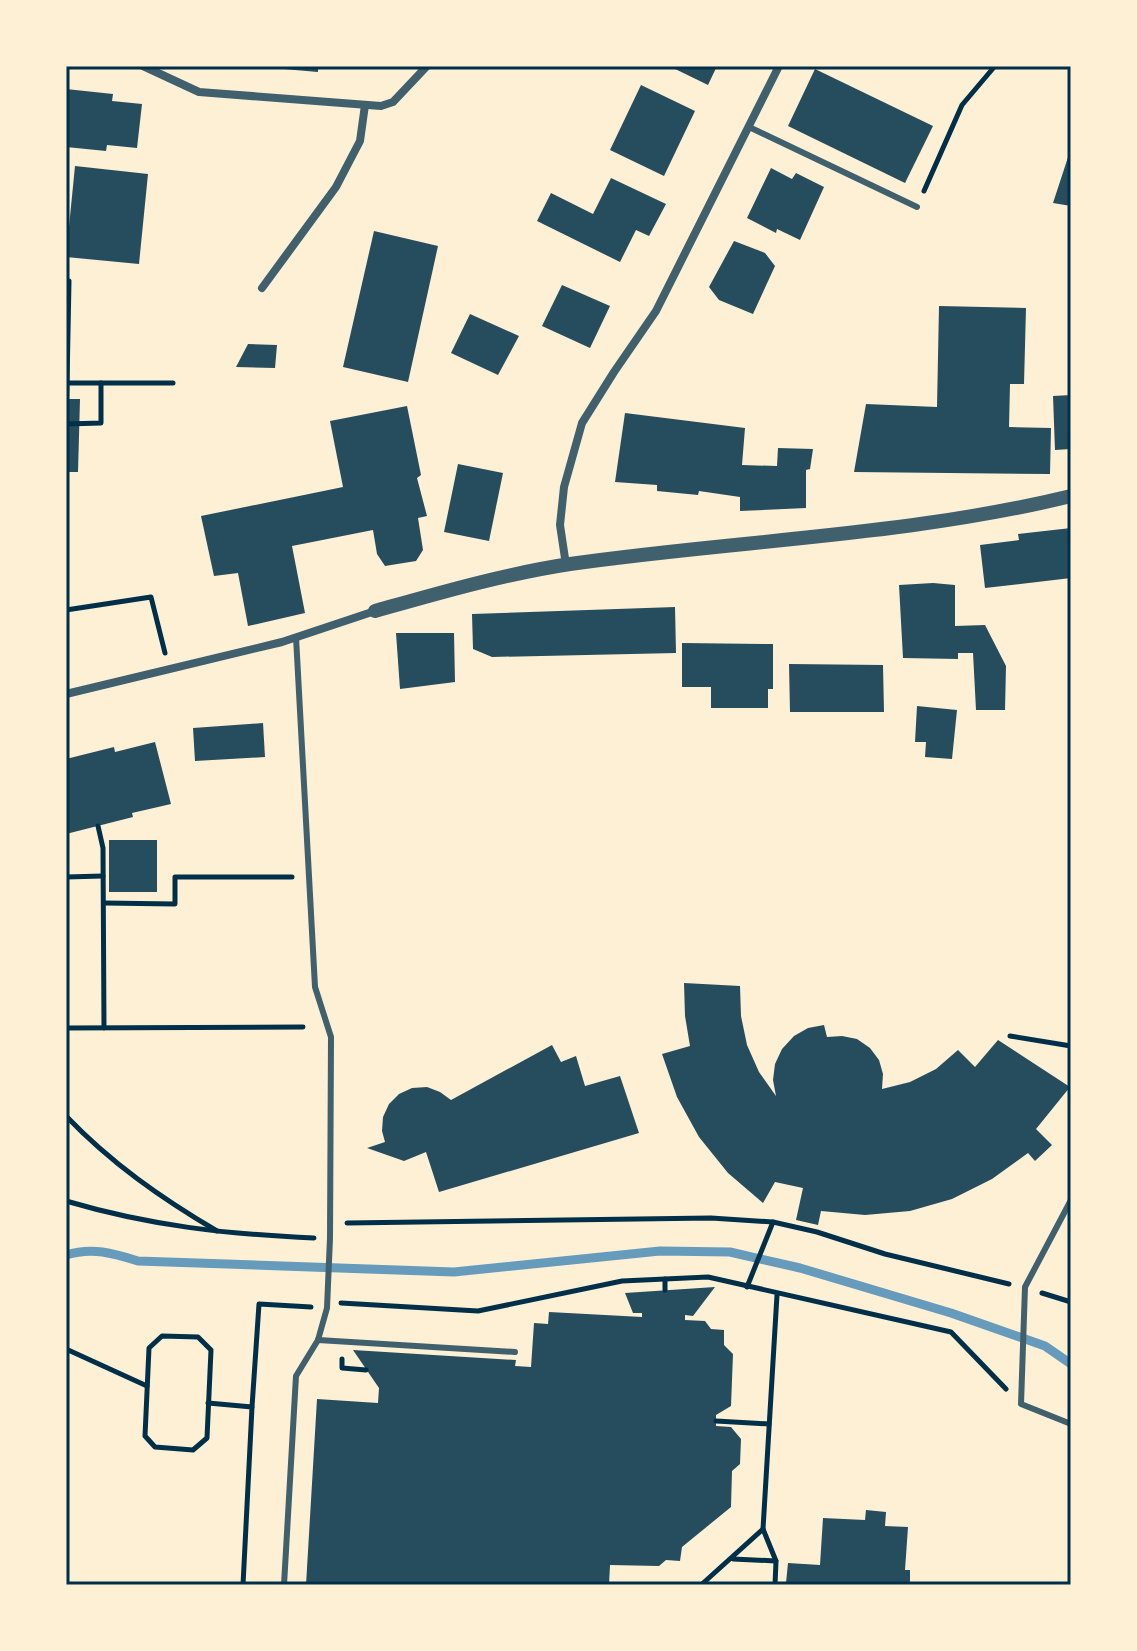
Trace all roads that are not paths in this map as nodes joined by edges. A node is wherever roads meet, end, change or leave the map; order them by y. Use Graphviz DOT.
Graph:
graph roads {
  1 [pos="143,66"];
  2 [pos="427,66"];
  3 [pos="779,66"];
  4 [pos="365,105"];
  5 [pos="749,127"];
  6 [pos="917,207"];
  7 [pos="262,288"];
  8 [pos="1071,496"];
  9 [pos="566,565"];
  10 [pos="375,611"];
  11 [pos="296,637"];
  12 [pos="66,694"];
  13 [pos="1071,1200"];
  14 [pos="318,1340"];
  15 [pos="515,1352"];
  16 [pos="1071,1424"];
  17 [pos="284,1585"];
  1 -- 4 [label="street"];
  2 -- 4 [label="street"];
  3 -- 5 [label="street"];
  4 -- 7 [label="street"];
  5 -- 6 [label="lane"];
  5 -- 9 [label="street"];
  8 -- 9 [label="street"];
  9 -- 10 [label="street"];
  10 -- 11 [label="street"];
  11 -- 12 [label="street"];
  11 -- 14 [label="lane"];
  13 -- 16 [label="lane"];
  14 -- 15 [label="lane"];
  14 -- 17 [label="lane"];
}
